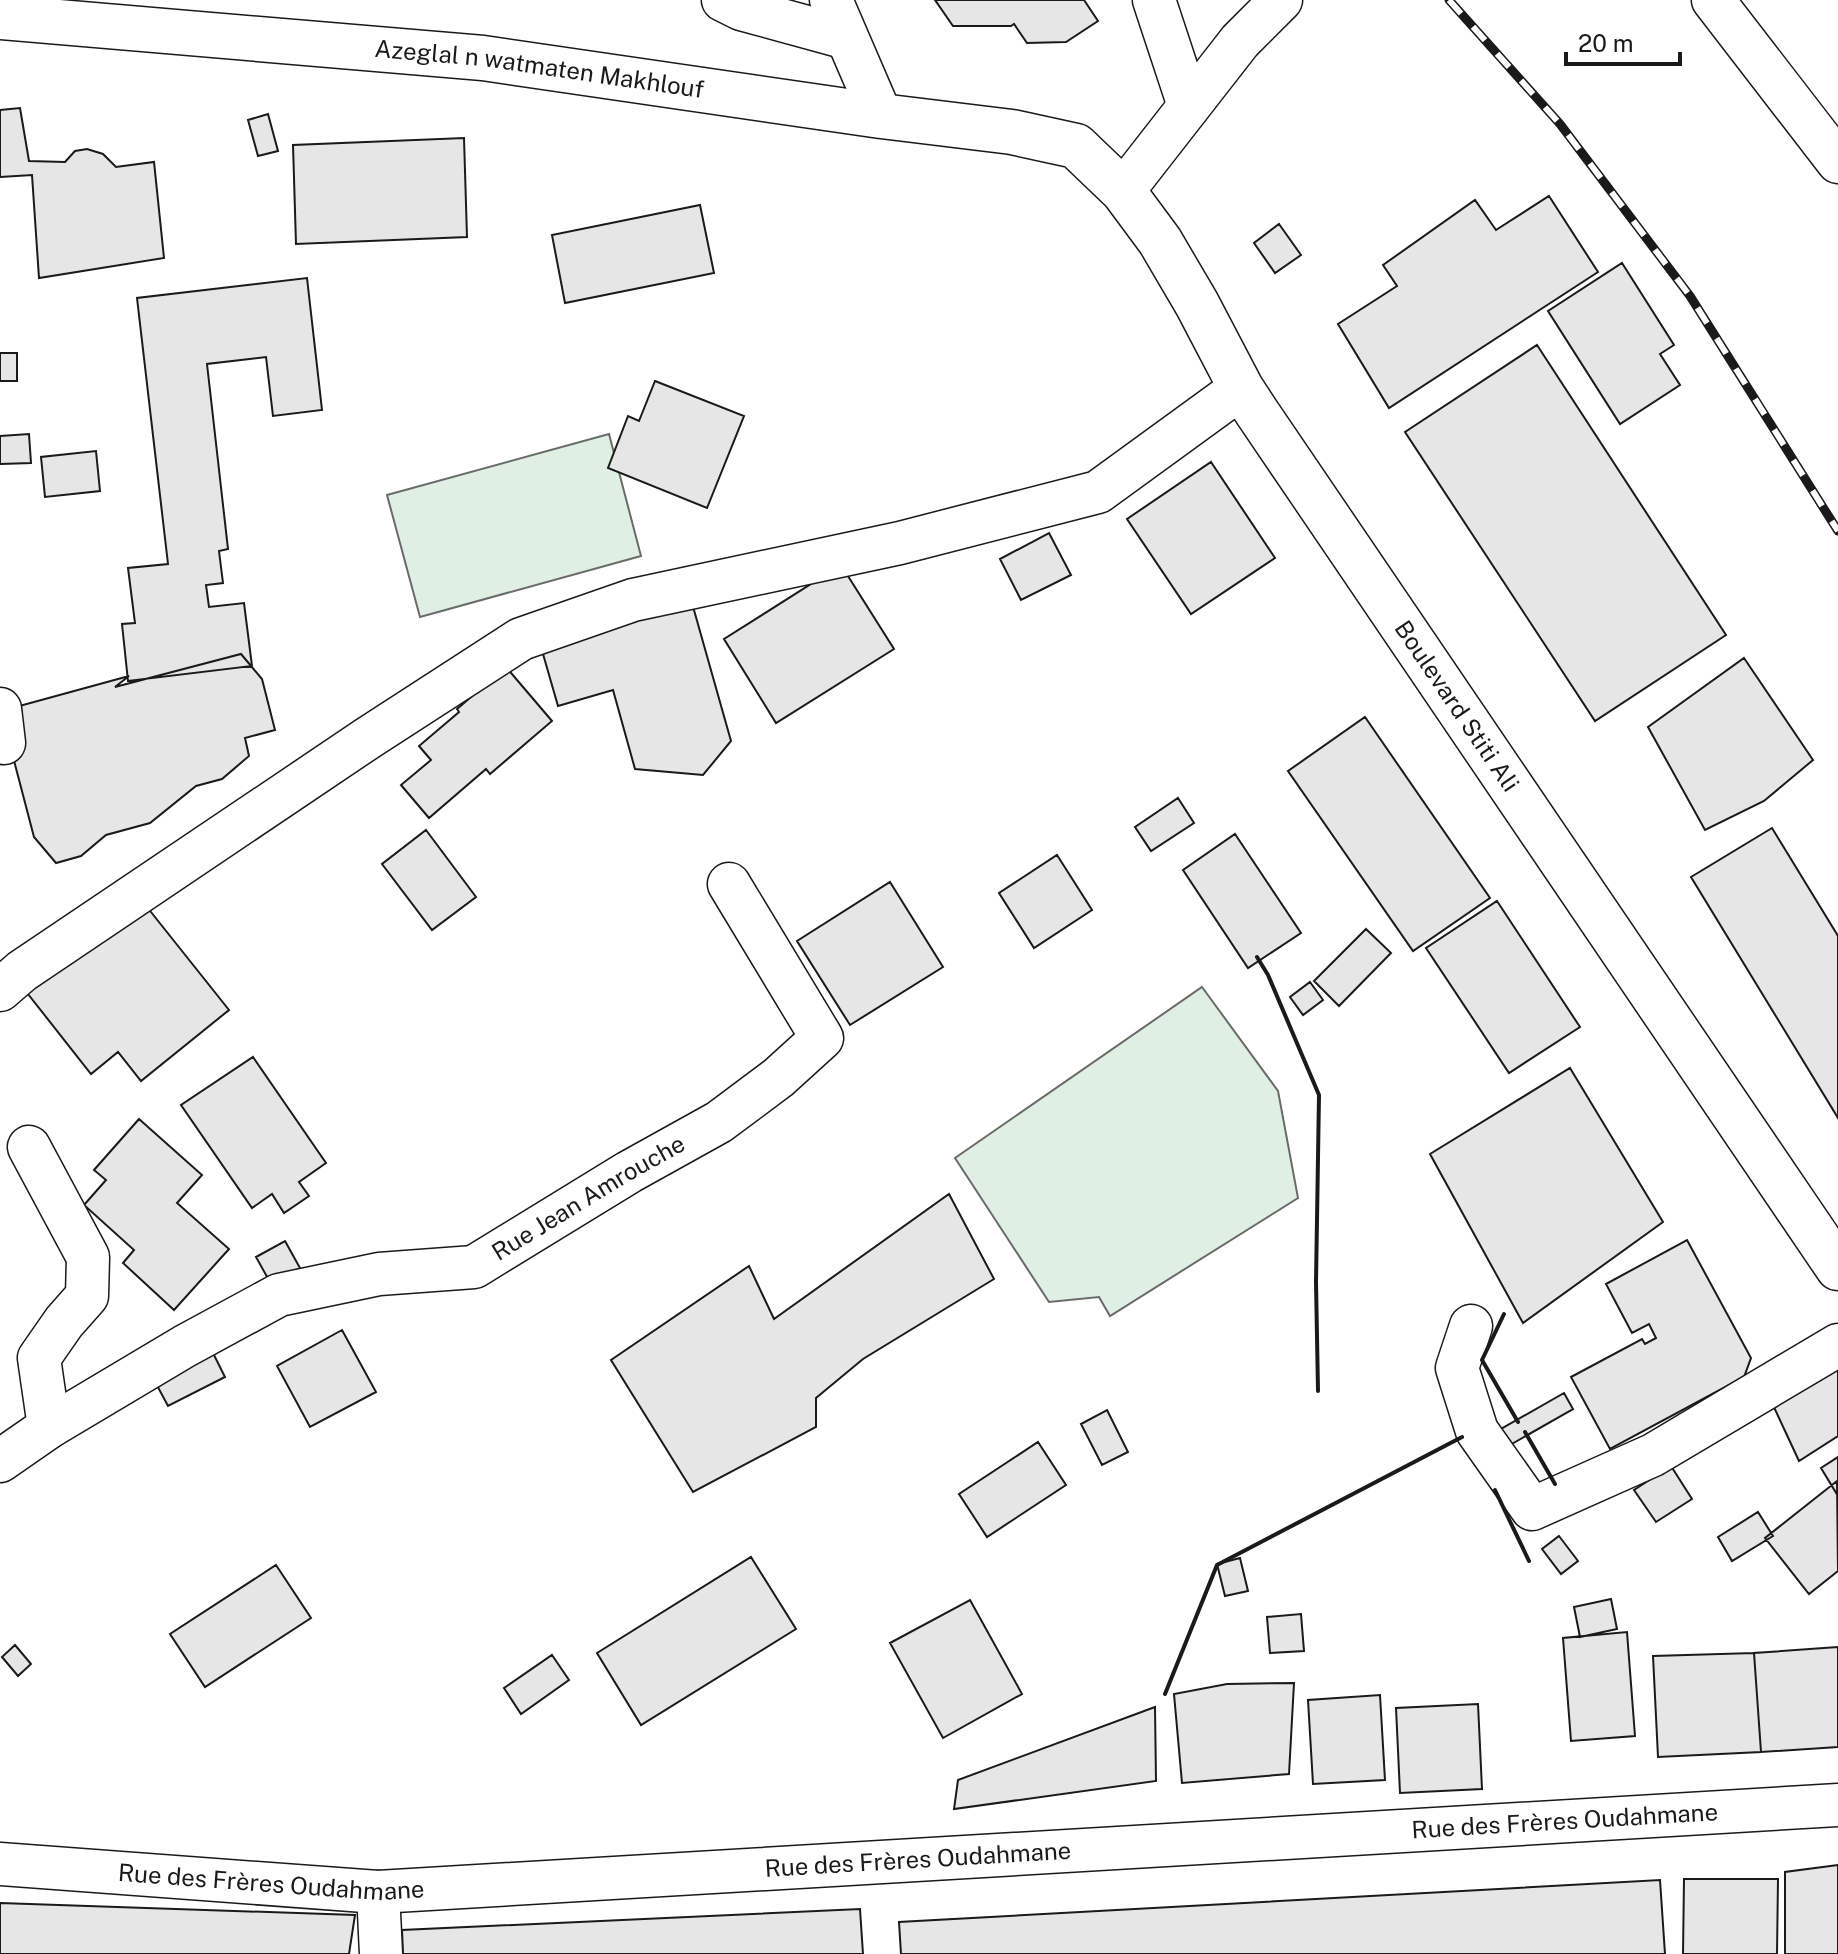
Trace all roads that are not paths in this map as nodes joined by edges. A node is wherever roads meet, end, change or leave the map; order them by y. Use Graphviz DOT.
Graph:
graph roads {
  1 [pos="723,0"];
  2 [pos="831,0"];
  3 [pos="1154,0"];
  4 [pos="1281,0"];
  5 [pos="1716,2"];
  6 [pos="71,11"];
  7 [pos="0,17"];
  8 [pos="847,38"];
  9 [pos="1189,106"];
  10 [pos="881,116"];
  11 [pos="1076,146"];
  12 [pos="1838,162"];
  13 [pos="1123,191"];
  14 [pos="1241,388"];
  15 [pos="729,884"];
  16 [pos="0,990"];
  17 [pos="29,1147"];
  18 [pos="1838,1268"];
  19 [pos="1471,1326"];
  20 [pos="1838,1345"];
  21 [pos="49,1427"];
  22 [pos="0,1461"];
  23 [pos="1838,1805"];
  24 [pos="0,1864"];
  25 [pos="378,1892"];
  26 [pos="381,1954"];
  1 -- 8 [label="street"];
  2 -- 8 [label="street"];
  3 -- 9 [label="street"];
  4 -- 9 [label="street"];
  5 -- 12 [label="street"];
  6 -- 7 [label="main road, Azeglal n watmaten Makhlouf"];
  6 -- 10 [label="main road, Azeglal n watmaten Makhlouf"];
  8 -- 10 [label="street"];
  9 -- 13 [label="street"];
  10 -- 11 [label="main road, Azeglal n watmaten Makhlouf"];
  11 -- 13 [label="main road, Boulevard Stiti Ali"];
  13 -- 14 [label="main road, Boulevard Stiti Ali"];
  14 -- 16 [label="street"];
  14 -- 18 [label="main road, Boulevard Stiti Ali"];
  15 -- 21 [label="street, Rue Jean Amrouche"];
  17 -- 21 [label="street"];
  19 -- 20 [label="street"];
  21 -- 22 [label="street, Rue Jean Amrouche"];
  23 -- 25 [label="street, Rue des Frères Oudahmane"];
  24 -- 25 [label="street, Rue des Frères Oudahmane"];
  25 -- 26 [label="street"];
}
